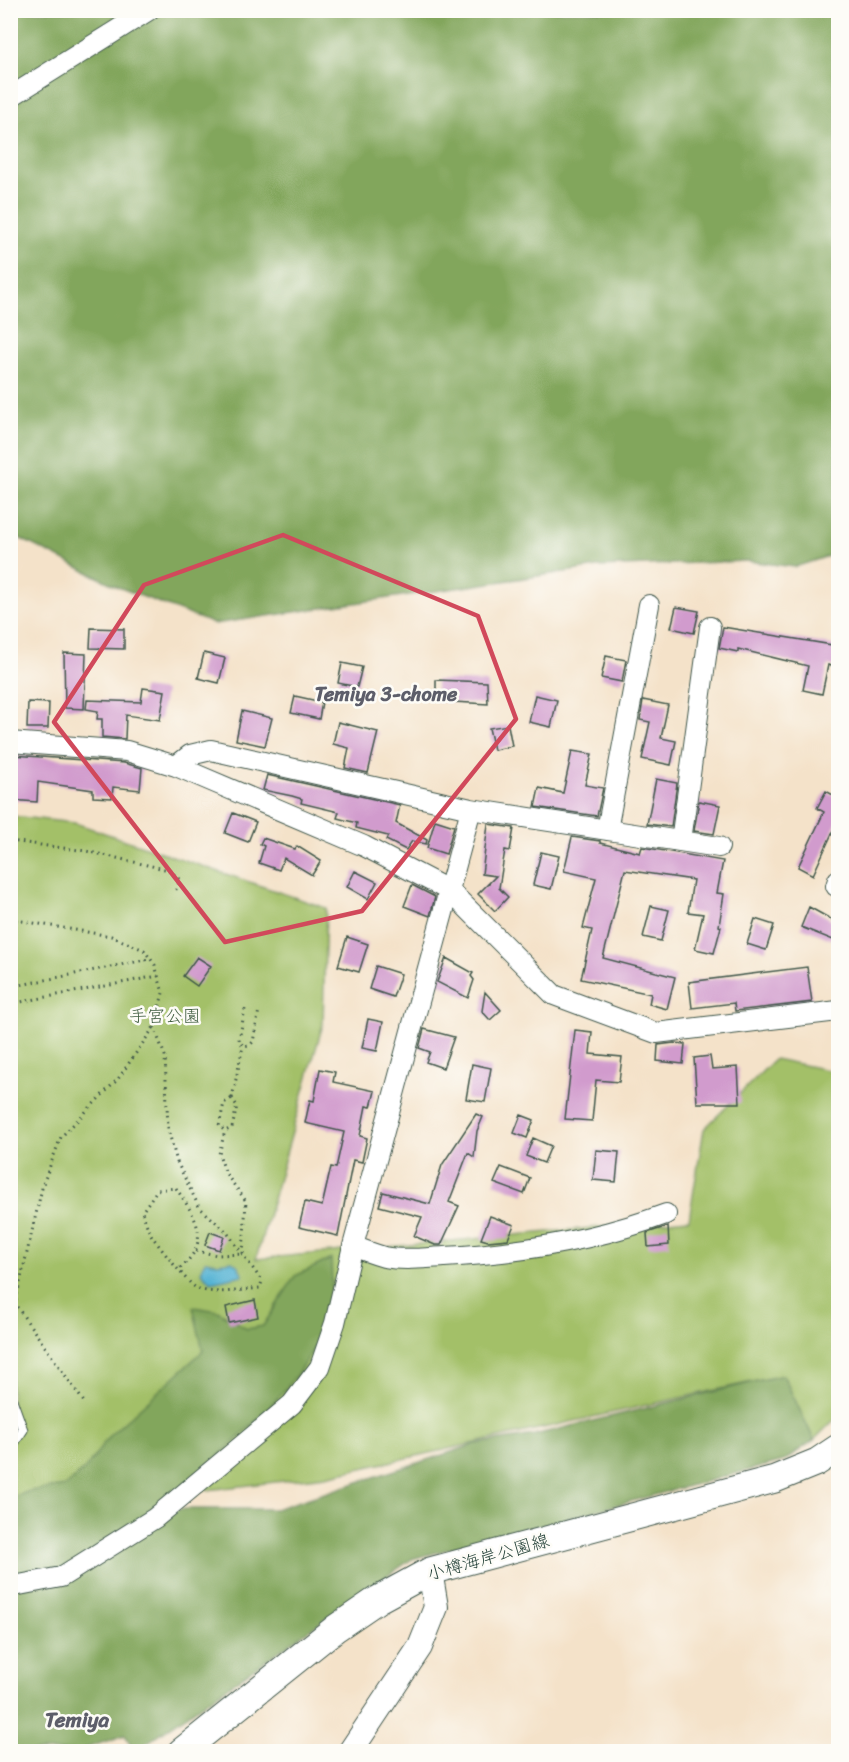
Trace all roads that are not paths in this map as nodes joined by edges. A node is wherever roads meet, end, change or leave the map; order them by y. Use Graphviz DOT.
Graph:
graph roads {
  1 [pos="149,10"];
  2 [pos="10,97"];
  3 [pos="649,605"];
  4 [pos="710,627"];
  5 [pos="10,742"];
  6 [pos="176,766"];
  7 [pos="471,809"];
  8 [pos="607,830"];
  9 [pos="681,841"];
  10 [pos="719,847"];
  11 [pos="838,880"];
  12 [pos="838,887"];
  13 [pos="450,891"];
  14 [pos="838,1011"];
  15 [pos="666,1214"];
  16 [pos="353,1246"];
  17 [pos="10,1394"];
  18 [pos="838,1448"];
  19 [pos="10,1449"];
  20 [pos="430,1571"];
  21 [pos="10,1584"];
  22 [pos="181,1752"];
  23 [pos="350,1752"];
  1 -- 2 [label="street"];
  3 -- 8 [label="street"];
  4 -- 9 [label="street"];
  5 -- 6 [label="street"];
  6 -- 7 [label="street"];
  6 -- 13 [label="street"];
  7 -- 8 [label="street"];
  7 -- 13 [label="street"];
  8 -- 9 [label="street"];
  9 -- 10 [label="street"];
  11 -- 12 [label="street"];
  13 -- 14 [label="street"];
  13 -- 16 [label="street"];
  15 -- 16 [label="street"];
  16 -- 21 [label="street"];
  17 -- 19 [label="lane"];
  18 -- 20 [label="main road, 小樽海岸公園線"];
  20 -- 22 [label="main road, 小樽海岸公園線"];
  20 -- 23 [label="street"];
}
